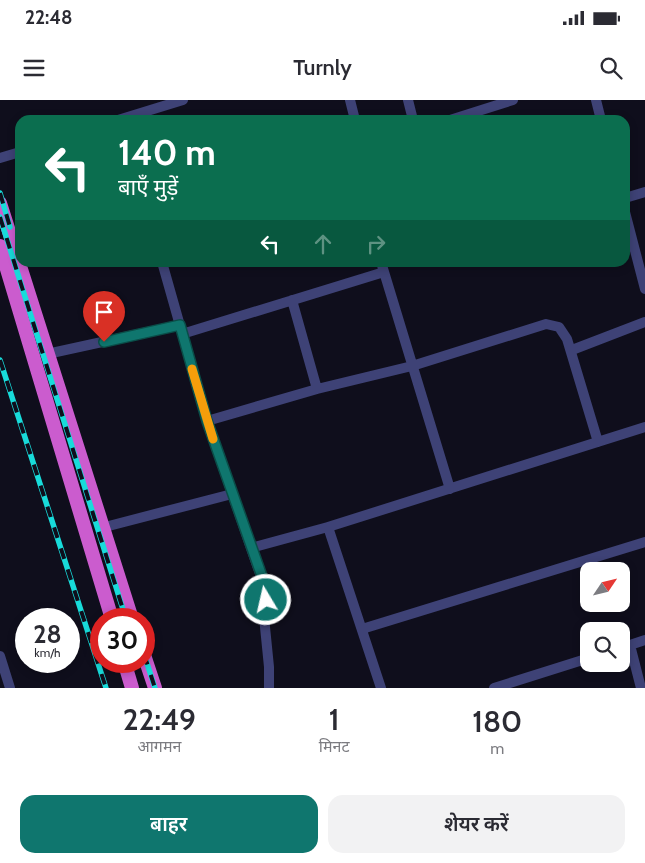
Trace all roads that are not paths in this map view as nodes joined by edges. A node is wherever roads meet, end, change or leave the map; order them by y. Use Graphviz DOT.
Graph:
graph roads {
  1 [pos="183,100"];
  2 [pos="350,100"];
  3 [pos="408,100"];
  4 [pos="513,100"];
  5 [pos="596,100"];
  6 [pos="496,103"];
  7 [pos="134,115"];
  8 [pos="354,115"];
  9 [pos="412,115"];
  10 [pos="472,115"];
  11 [pos="600,115"];
  12 [pos="15,154"];
  13 [pos="0,158"];
  14 [pos="645,192"];
  15 [pos="630,196"];
  16 [pos="0,203"];
  17 [pos="630,231"];
  18 [pos="0,246"];
  19 [pos="14,258"];
  20 [pos="16,267"];
  21 [pos="17,267"];
  22 [pos="163,267"];
  23 [pos="383,267"];
  24 [pos="645,289"];
  25 [pos="292,300"];
  26 [pos="645,322"];
  27 [pos="181,329"];
  28 [pos="572,350"];
  29 [pos="47,354"];
  30 [pos="412,366"];
  31 [pos="317,389"];
  32 [pos="207,421"];
  33 [pos="645,427"];
  34 [pos="598,442"];
  35 [pos="450,489"];
  36 [pos="232,494"];
  37 [pos="328,527"];
  38 [pos="101,528"];
  39 [pos="645,542"];
  40 [pos="251,548"];
  41 [pos="109,608"];
  42 [pos="128,608"];
  43 [pos="362,629"];
  44 [pos="645,640"];
  45 [pos="630,644"];
  46 [pos="0,656"];
  47 [pos="630,659"];
  48 [pos="580,661"];
  49 [pos="128,673"];
  50 [pos="150,673"];
  51 [pos="10,688"];
  52 [pos="132,688"];
  53 [pos="155,688"];
  54 [pos="269,688"];
  55 [pos="381,688"];
  56 [pos="494,688"];
  57 [pos="641,688"];
  1 -- 7 [label="street"];
  2 -- 8 [label="street"];
  3 -- 9 [label="street"];
  4 -- 6 [label="street"];
  5 -- 11 [label="street"];
  6 -- 10 [label="street"];
  12 -- 13 [label="street"];
  14 -- 15 [label="street"];
  16 -- 19 [label="highway"];
  17 -- 24 [label="street"];
  18 -- 19 [label="highway"];
  20 -- 41 [label="highway"];
  21 -- 29 [label="highway"];
  22 -- 27 [label="street"];
  23 -- 25 [label="street"];
  23 -- 30 [label="street"];
  25 -- 27 [label="street"];
  25 -- 31 [label="street"];
  26 -- 28 [label="street"];
  27 -- 29 [label="street"];
  27 -- 32 [label="street"];
  28 -- 30 [label="street"];
  28 -- 34 [label="street"];
  29 -- 38 [label="highway"];
  30 -- 31 [label="street"];
  30 -- 35 [label="street"];
  31 -- 32 [label="street"];
  32 -- 36 [label="street"];
  33 -- 34 [label="street"];
  34 -- 35 [label="street"];
  35 -- 37 [label="street"];
  36 -- 38 [label="street"];
  36 -- 40 [label="street"];
  37 -- 40 [label="street"];
  37 -- 43 [label="street"];
  38 -- 42 [label="highway"];
  39 -- 43 [label="street"];
  40 -- 54 [label="street"];
  43 -- 55 [label="street"];
  44 -- 45 [label="street"];
  46 -- 51 [label="street"];
  47 -- 57 [label="street"];
  48 -- 56 [label="street"];
  49 -- 52 [label="highway"];
  50 -- 53 [label="highway"];
}
